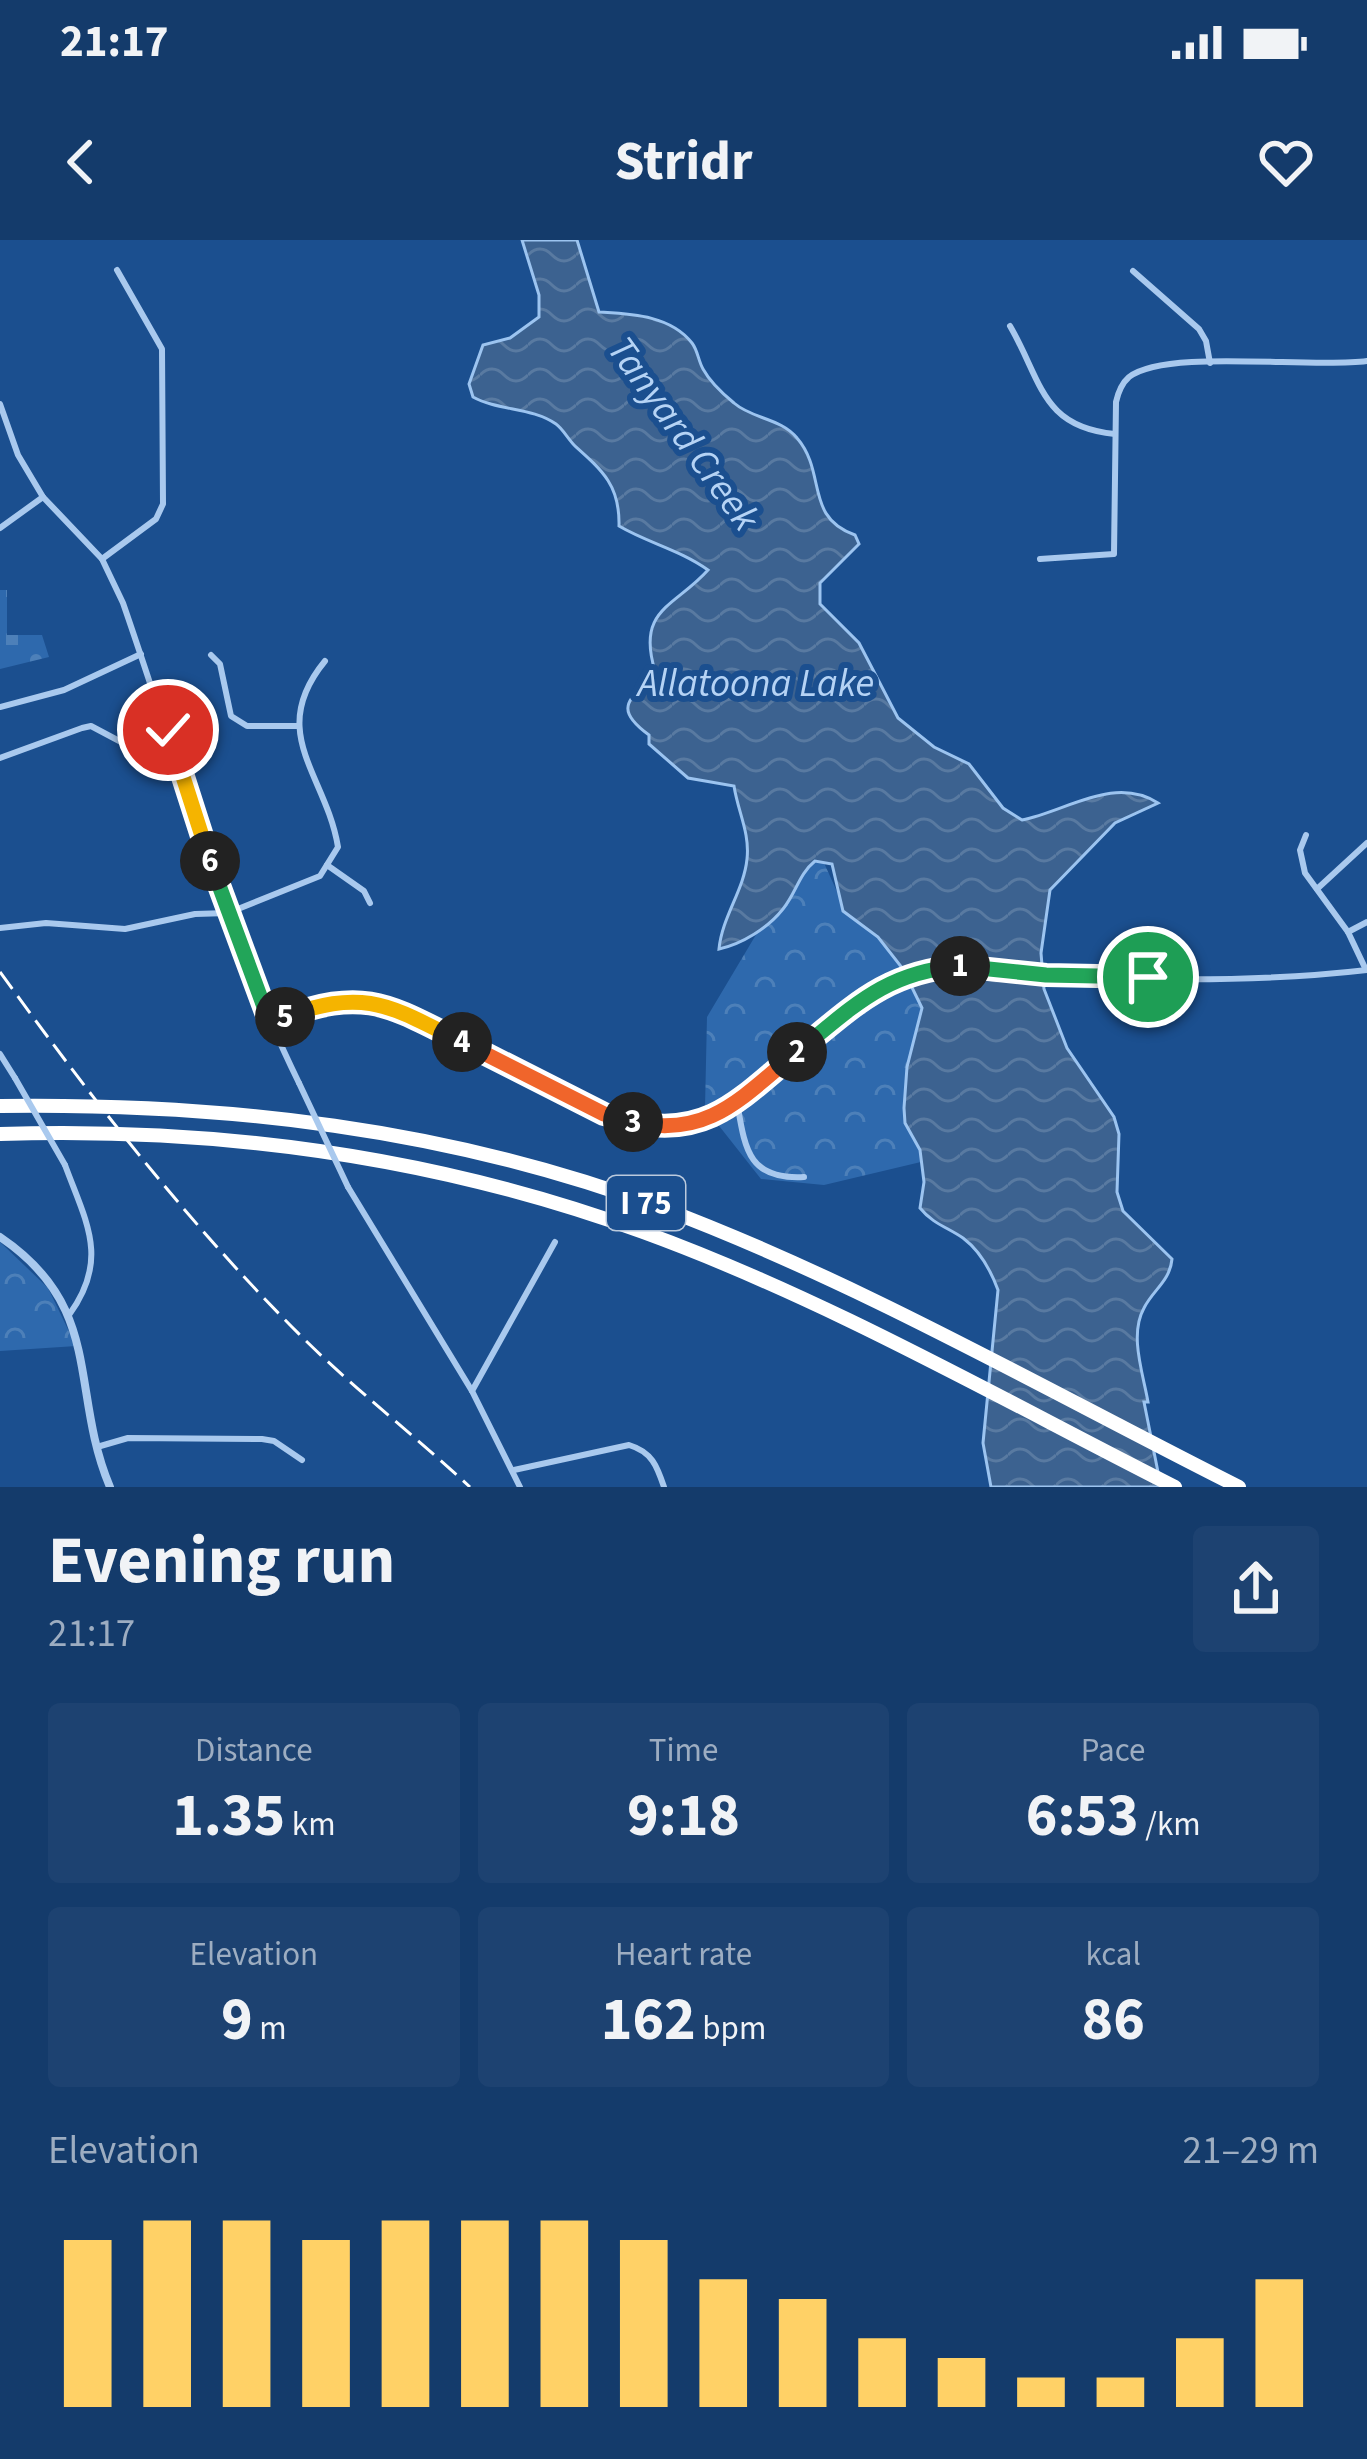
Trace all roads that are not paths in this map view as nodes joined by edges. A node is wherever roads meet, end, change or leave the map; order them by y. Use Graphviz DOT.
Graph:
graph roads {
  1 [pos="117,270"];
  2 [pos="1133,271"];
  3 [pos="1010,326"];
  4 [pos="1367,361"];
  5 [pos="1210,363"];
  6 [pos="0,404"];
  7 [pos="1115,434"];
  8 [pos="44,497"];
  9 [pos="0,528"];
  10 [pos="102,559"];
  11 [pos="1040,559"];
  12 [pos="141,654"];
  13 [pos="211,655"];
  14 [pos="325,661"];
  15 [pos="0,707"];
  16 [pos="298,726"];
  17 [pos="168,730"];
  18 [pos="0,758"];
  19 [pos="1306,835"];
  20 [pos="1367,843"];
  21 [pos="327,865"];
  22 [pos="1317,889"];
  23 [pos="370,903"];
  24 [pos="228,913"];
  25 [pos="1367,922"];
  26 [pos="0,928"];
  27 [pos="1348,932"];
  28 [pos="1367,970"];
  29 [pos="270,1023"];
  30 [pos="0,1054"];
  31 [pos="737,1102"];
  32 [pos="0,1106"];
  33 [pos="0,1134"];
  34 [pos="804,1177"];
  35 [pos="0,1237"];
  36 [pos="555,1242"];
  37 [pos="68,1315"];
  38 [pos="472,1391"];
  39 [pos="97,1447"];
  40 [pos="302,1460"];
  41 [pos="514,1470"];
  42 [pos="110,1487"];
  43 [pos="520,1487"];
  44 [pos="664,1487"];
  45 [pos="1175,1487"];
  46 [pos="1239,1487"];
  1 -- 10 [label="street"];
  2 -- 5 [label="street"];
  3 -- 7 [label="street"];
  4 -- 5 [label="street"];
  5 -- 7 [label="street"];
  6 -- 8 [label="street"];
  7 -- 11 [label="street"];
  8 -- 9 [label="street"];
  8 -- 10 [label="street"];
  10 -- 12 [label="street"];
  12 -- 15 [label="street"];
  12 -- 17 [label="street"];
  13 -- 16 [label="street"];
  14 -- 16 [label="street"];
  16 -- 21 [label="street"];
  17 -- 18 [label="street"];
  17 -- 24 [label="street"];
  19 -- 22 [label="street"];
  20 -- 22 [label="street"];
  21 -- 23 [label="street"];
  21 -- 24 [label="street"];
  22 -- 27 [label="street"];
  24 -- 26 [label="street"];
  24 -- 29 [label="street"];
  25 -- 27 [label="street"];
  27 -- 28 [label="street"];
  28 -- 31 [label="street"];
  29 -- 31 [label="street"];
  29 -- 38 [label="street, bridge"];
  30 -- 37 [label="street, bridge"];
  31 -- 34 [label="street"];
  32 -- 46 [label="highway, I 75"];
  33 -- 45 [label="highway, I 75"];
  35 -- 37 [label="street"];
  36 -- 38 [label="street"];
  37 -- 39 [label="street"];
  38 -- 41 [label="street"];
  39 -- 40 [label="street"];
  39 -- 42 [label="street"];
  41 -- 43 [label="street"];
  41 -- 44 [label="street"];
}
